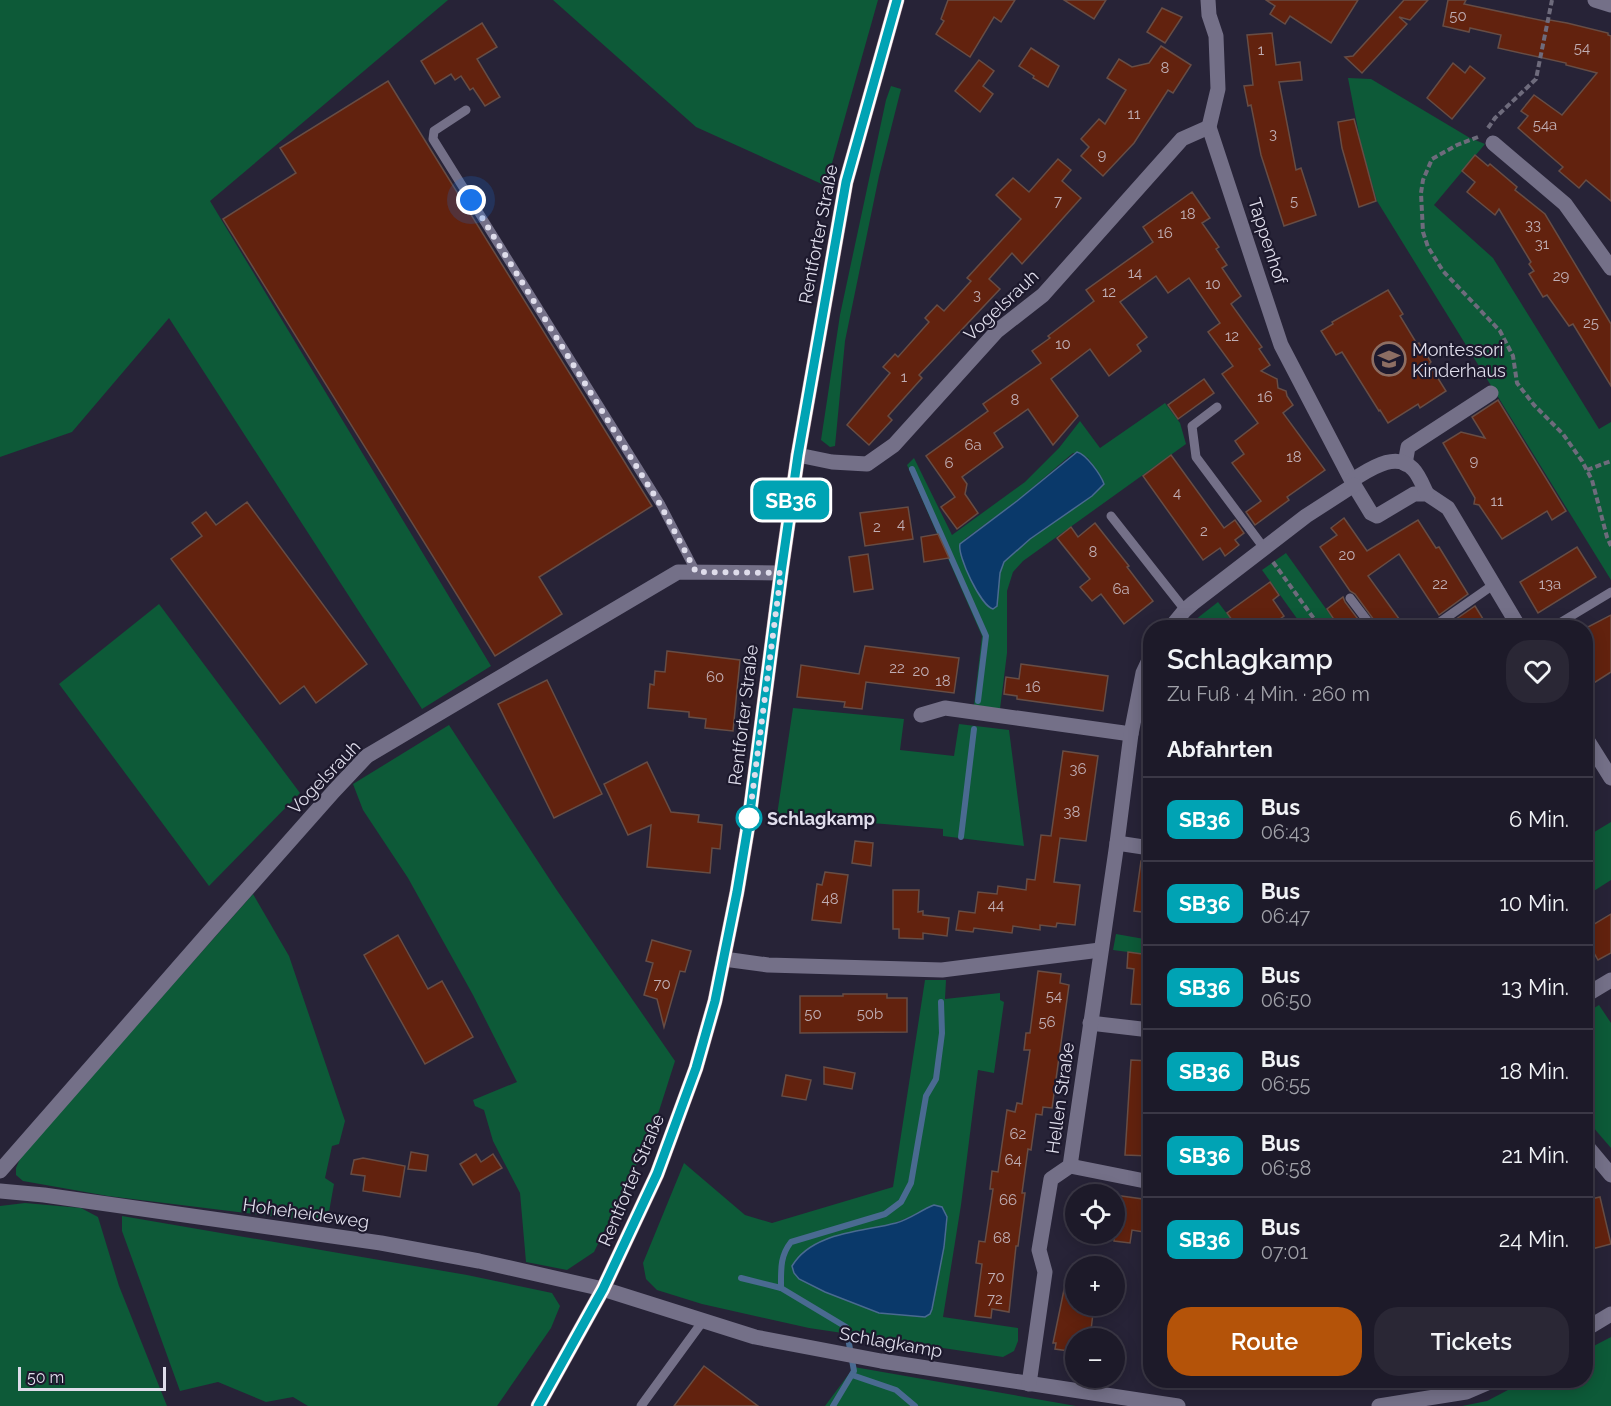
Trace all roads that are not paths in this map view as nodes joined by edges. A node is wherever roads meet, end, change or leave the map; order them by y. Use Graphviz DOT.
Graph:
graph roads {
  1 [pos="897,0"];
  2 [pos="1208,0"];
  3 [pos="1594,0"];
  4 [pos="1611,4"];
  5 [pos="466,110"];
  6 [pos="1209,127"];
  7 [pos="1493,143"];
  8 [pos="1611,267"];
  9 [pos="1491,393"];
  10 [pos="1217,407"];
  11 [pos="798,455"];
  12 [pos="1405,464"];
  13 [pos="1353,482"];
  14 [pos="1427,494"];
  15 [pos="1111,516"];
  16 [pos="1264,548"];
  17 [pos="696,572"];
  18 [pos="781,573"];
  19 [pos="1493,585"];
  20 [pos="1611,592"];
  21 [pos="1350,598"];
  22 [pos="1185,610"];
  23 [pos="1177,620"];
  24 [pos="1367,620"];
  25 [pos="1443,620"];
  26 [pos="1515,620"];
  27 [pos="1565,620"];
  28 [pos="1143,673"];
  29 [pos="921,715"];
  30 [pos="1131,734"];
  31 [pos="1593,750"];
  32 [pos="1611,778"];
  33 [pos="1117,843"];
  34 [pos="1143,847"];
  35 [pos="1100,950"];
  36 [pos="724,959"];
  37 [pos="1611,980"];
  38 [pos="1593,991"];
  39 [pos="1090,1023"];
  40 [pos="1143,1029"];
  41 [pos="1593,1153"];
  42 [pos="1070,1166"];
  43 [pos="0,1171"];
  44 [pos="1611,1174"];
  45 [pos="1143,1181"];
  46 [pos="0,1191"];
  47 [pos="603,1289"];
  48 [pos="1611,1314"];
  49 [pos="703,1321"];
  50 [pos="1593,1325"];
  51 [pos="1029,1384"];
  52 [pos="1456,1388"];
  53 [pos="538,1406"];
  54 [pos="641,1406"];
  55 [pos="1178,1406"];
  56 [pos="1379,1406"];
  1 -- 11 [label="main road, Rentforter Straße"];
  2 -- 6 [label="street"];
  3 -- 4 [label="street"];
  5 -- 17 [label="lane"];
  6 -- 11 [label="street, Vogelsrauh"];
  6 -- 13 [label="street, Tappenhof"];
  7 -- 8 [label="street"];
  9 -- 12 [label="street"];
  10 -- 16 [label="lane"];
  11 -- 18 [label="main road, Rentforter Straße"];
  12 -- 13 [label="street"];
  12 -- 14 [label="street"];
  13 -- 14 [label="street, Tappenhof"];
  13 -- 16 [label="street"];
  14 -- 19 [label="street"];
  15 -- 22 [label="lane"];
  16 -- 22 [label="street"];
  17 -- 18 [label="street, Vogelsrauh"];
  17 -- 43 [label="street, Vogelsrauh"];
  18 -- 36 [label="main road, Rentforter Straße"];
  19 -- 25 [label="lane"];
  19 -- 26 [label="street"];
  20 -- 27 [label="lane"];
  21 -- 24 [label="lane"];
  22 -- 23 [label="street"];
  28 -- 30 [label="street, Hellen Straße"];
  29 -- 30 [label="street"];
  30 -- 33 [label="street, Hellen Straße"];
  31 -- 32 [label="street"];
  33 -- 34 [label="street"];
  33 -- 35 [label="street, Hellen Straße"];
  35 -- 36 [label="street"];
  35 -- 39 [label="street, Hellen Straße"];
  36 -- 47 [label="main road, Rentforter Straße"];
  37 -- 38 [label="street"];
  39 -- 40 [label="street"];
  39 -- 42 [label="street, Hellen Straße"];
  41 -- 44 [label="street"];
  42 -- 45 [label="street"];
  42 -- 51 [label="street, Hellen Straße"];
  46 -- 47 [label="street, Hoheheideweg"];
  47 -- 49 [label="street, Schlagkamp"];
  47 -- 53 [label="main road, Rentforter Straße"];
  48 -- 50 [label="street"];
  49 -- 51 [label="street, Schlagkamp"];
  49 -- 54 [label="lane"];
  51 -- 55 [label="street, Schlagkamp"];
  52 -- 56 [label="street"];
}
